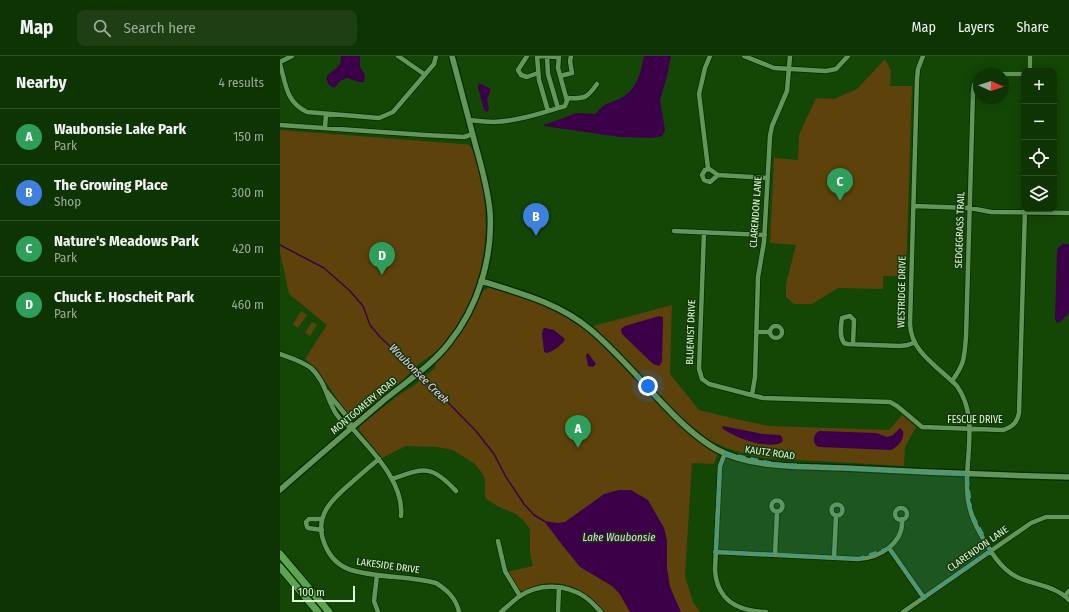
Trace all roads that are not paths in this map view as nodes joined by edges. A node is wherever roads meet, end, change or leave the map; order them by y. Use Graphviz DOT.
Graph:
graph roads {
  1 [pos="292,56"];
  2 [pos="398,56"];
  3 [pos="436,56"];
  4 [pos="452,56"];
  5 [pos="527,56"];
  6 [pos="538,56"];
  7 [pos="571,56"];
  8 [pos="710,56"];
  9 [pos="744,56"];
  10 [pos="790,56"];
  11 [pos="848,56"];
  12 [pos="923,56"];
  13 [pos="1030,56"];
  14 [pos="547,57"];
  15 [pos="558,57"];
  16 [pos="280,63"];
  17 [pos="1030,68"];
  18 [pos="789,69"];
  19 [pos="424,74"];
  20 [pos="538,74"];
  21 [pos="1009,74"];
  22 [pos="1021,74"];
  23 [pos="560,76"];
  24 [pos="550,81"];
  25 [pos="597,84"];
  26 [pos="540,85"];
  27 [pos="973,92"];
  28 [pos="567,101"];
  29 [pos="558,108"];
  30 [pos="548,111"];
  31 [pos="326,114"];
  32 [pos="469,120"];
  33 [pos="280,125"];
  34 [pos="325,128"];
  35 [pos="473,134"];
  36 [pos="709,168"];
  37 [pos="718,175"];
  38 [pos="767,178"];
  39 [pos="914,206"];
  40 [pos="970,208"];
  41 [pos="1021,211"];
  42 [pos="1025,212"];
  43 [pos="1047,212"];
  44 [pos="1069,213"];
  45 [pos="674,230"];
  46 [pos="704,232"];
  47 [pos="764,235"];
  48 [pos="481,281"];
  49 [pos="756,332"];
  50 [pos="770,332"];
  51 [pos="913,343"];
  52 [pos="853,344"];
  53 [pos="280,354"];
  54 [pos="952,381"];
  55 [pos="752,395"];
  56 [pos="352,428"];
  57 [pos="969,430"];
  58 [pos="725,453"];
  59 [pos="379,459"];
  60 [pos="967,474"];
  61 [pos="1069,478"];
  62 [pos="392,479"];
  63 [pos="280,490"];
  64 [pos="456,491"];
  65 [pos="777,512"];
  66 [pos="401,516"];
  67 [pos="836,516"];
  68 [pos="1069,517"];
  69 [pos="322,519"];
  70 [pos="902,519"];
  71 [pos="322,530"];
  72 [pos="498,540"];
  73 [pos="889,548"];
  74 [pos="991,550"];
  75 [pos="716,552"];
  76 [pos="280,554"];
  77 [pos="775,555"];
  78 [pos="834,558"];
  79 [pos="280,567"];
  80 [pos="377,575"];
  81 [pos="559,587"];
  82 [pos="1069,591"];
  83 [pos="520,596"];
  84 [pos="1065,596"];
  85 [pos="924,598"];
  86 [pos="1069,600"];
  87 [pos="318,612"];
  88 [pos="329,612"];
  89 [pos="378,612"];
  90 [pos="459,612"];
  91 [pos="501,612"];
  92 [pos="558,612"];
  93 [pos="601,612"];
  94 [pos="766,612"];
  95 [pos="903,612"];
  1 -- 16 [label="street"];
  2 -- 19 [label="street"];
  3 -- 19 [label="street"];
  4 -- 32 [label="street, MONTGOMERY ROAD"];
  5 -- 20 [label="street"];
  6 -- 14 [label="street"];
  6 -- 20 [label="street"];
  7 -- 23 [label="street"];
  8 -- 36 [label="street"];
  9 -- 18 [label="street"];
  10 -- 18 [label="street, CLARENDON LANE"];
  11 -- 18 [label="street"];
  12 -- 39 [label="street, WESTRIDGE DRIVE"];
  13 -- 17 [label="street"];
  14 -- 15 [label="street"];
  14 -- 24 [label="street"];
  15 -- 23 [label="street"];
  16 -- 31 [label="street"];
  18 -- 38 [label="street, CLARENDON LANE"];
  19 -- 31 [label="street"];
  20 -- 26 [label="street"];
  21 -- 22 [label="street"];
  23 -- 28 [label="street"];
  24 -- 26 [label="street"];
  24 -- 29 [label="street"];
  25 -- 28 [label="street"];
  26 -- 30 [label="street"];
  27 -- 40 [label="street, SEDGEGRASS TRAIL"];
  28 -- 29 [label="street"];
  29 -- 30 [label="street"];
  30 -- 32 [label="street"];
  31 -- 34 [label="street"];
  32 -- 35 [label="street, MONTGOMERY ROAD"];
  33 -- 34 [label="street"];
  34 -- 35 [label="street"];
  35 -- 48 [label="street, MONTGOMERY ROAD"];
  36 -- 37 [label="street"];
  36 -- 37 [label="street"];
  37 -- 38 [label="street"];
  38 -- 47 [label="street, CLARENDON LANE"];
  39 -- 40 [label="street"];
  39 -- 51 [label="street, WESTRIDGE DRIVE"];
  40 -- 41 [label="street"];
  40 -- 54 [label="street, SEDGEGRASS TRAIL"];
  42 -- 57 [label="street, FESCUE DRIVE"];
  43 -- 44 [label="street"];
  45 -- 46 [label="street"];
  46 -- 47 [label="street"];
  46 -- 55 [label="street, BLUEMIST DRIVE"];
  47 -- 49 [label="street, CLARENDON LANE"];
  48 -- 56 [label="street, MONTGOMERY ROAD"];
  48 -- 58 [label="street, KAUTZ ROAD"];
  49 -- 50 [label="street"];
  49 -- 55 [label="street, CLARENDON LANE"];
  51 -- 52 [label="street"];
  51 -- 54 [label="street"];
  52 -- 52 [label="street"];
  53 -- 56 [label="street"];
  54 -- 57 [label="street"];
  55 -- 57 [label="street, FESCUE DRIVE"];
  56 -- 59 [label="street"];
  56 -- 63 [label="street, MONTGOMERY ROAD"];
  57 -- 60 [label="street"];
  58 -- 60 [label="street, KAUTZ ROAD"];
  58 -- 75 [label="street"];
  59 -- 62 [label="street"];
  59 -- 69 [label="street, LAKESIDE DRIVE"];
  60 -- 61 [label="street, KAUTZ ROAD"];
  60 -- 74 [label="street"];
  62 -- 64 [label="street"];
  62 -- 66 [label="street"];
  65 -- 77 [label="street"];
  67 -- 78 [label="street"];
  68 -- 74 [label="street, CLARENDON LANE"];
  69 -- 71 [label="street, LAKESIDE DRIVE"];
  69 -- 71 [label="street"];
  70 -- 73 [label="street"];
  71 -- 80 [label="street, LAKESIDE DRIVE"];
  72 -- 83 [label="street"];
  73 -- 78 [label="street"];
  73 -- 85 [label="street"];
  74 -- 84 [label="street"];
  74 -- 85 [label="street, CLARENDON LANE"];
  75 -- 77 [label="street"];
  75 -- 94 [label="street"];
  76 -- 88 [label="main road"];
  77 -- 78 [label="street"];
  79 -- 87 [label="main road"];
  80 -- 89 [label="street"];
  80 -- 90 [label="street, LAKESIDE DRIVE"];
  81 -- 83 [label="street"];
  81 -- 92 [label="street"];
  81 -- 93 [label="street"];
  82 -- 84 [label="street"];
  83 -- 91 [label="street"];
  84 -- 86 [label="street"];
  85 -- 95 [label="street, CLARENDON LANE"];
}
